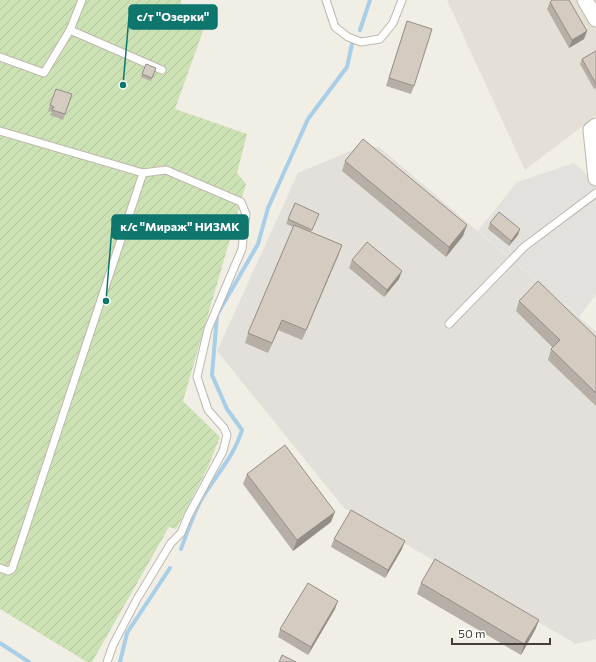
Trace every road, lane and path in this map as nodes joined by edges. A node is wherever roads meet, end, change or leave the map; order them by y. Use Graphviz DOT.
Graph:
graph roads {
  1 [pos="82,0"];
  2 [pos="326,0"];
  3 [pos="402,0"];
  4 [pos="585,0"];
  5 [pos="596,19"];
  6 [pos="70,30"];
  7 [pos="0,57"];
  8 [pos="162,70"];
  9 [pos="596,126"];
  10 [pos="0,131"];
  11 [pos="143,173"];
  12 [pos="596,178"];
  13 [pos="596,193"];
  14 [pos="449,324"];
  15 [pos="0,568"];
  16 [pos="107,662"];
  1 -- 6 [label="lane"];
  2 -- 3 [label="lane"];
  4 -- 5 [label="street"];
  6 -- 7 [label="lane"];
  6 -- 8 [label="lane"];
  9 -- 12 [label="street"];
  10 -- 11 [label="lane"];
  11 -- 15 [label="lane"];
  11 -- 16 [label="lane"];
  13 -- 14 [label="lane"];
}
